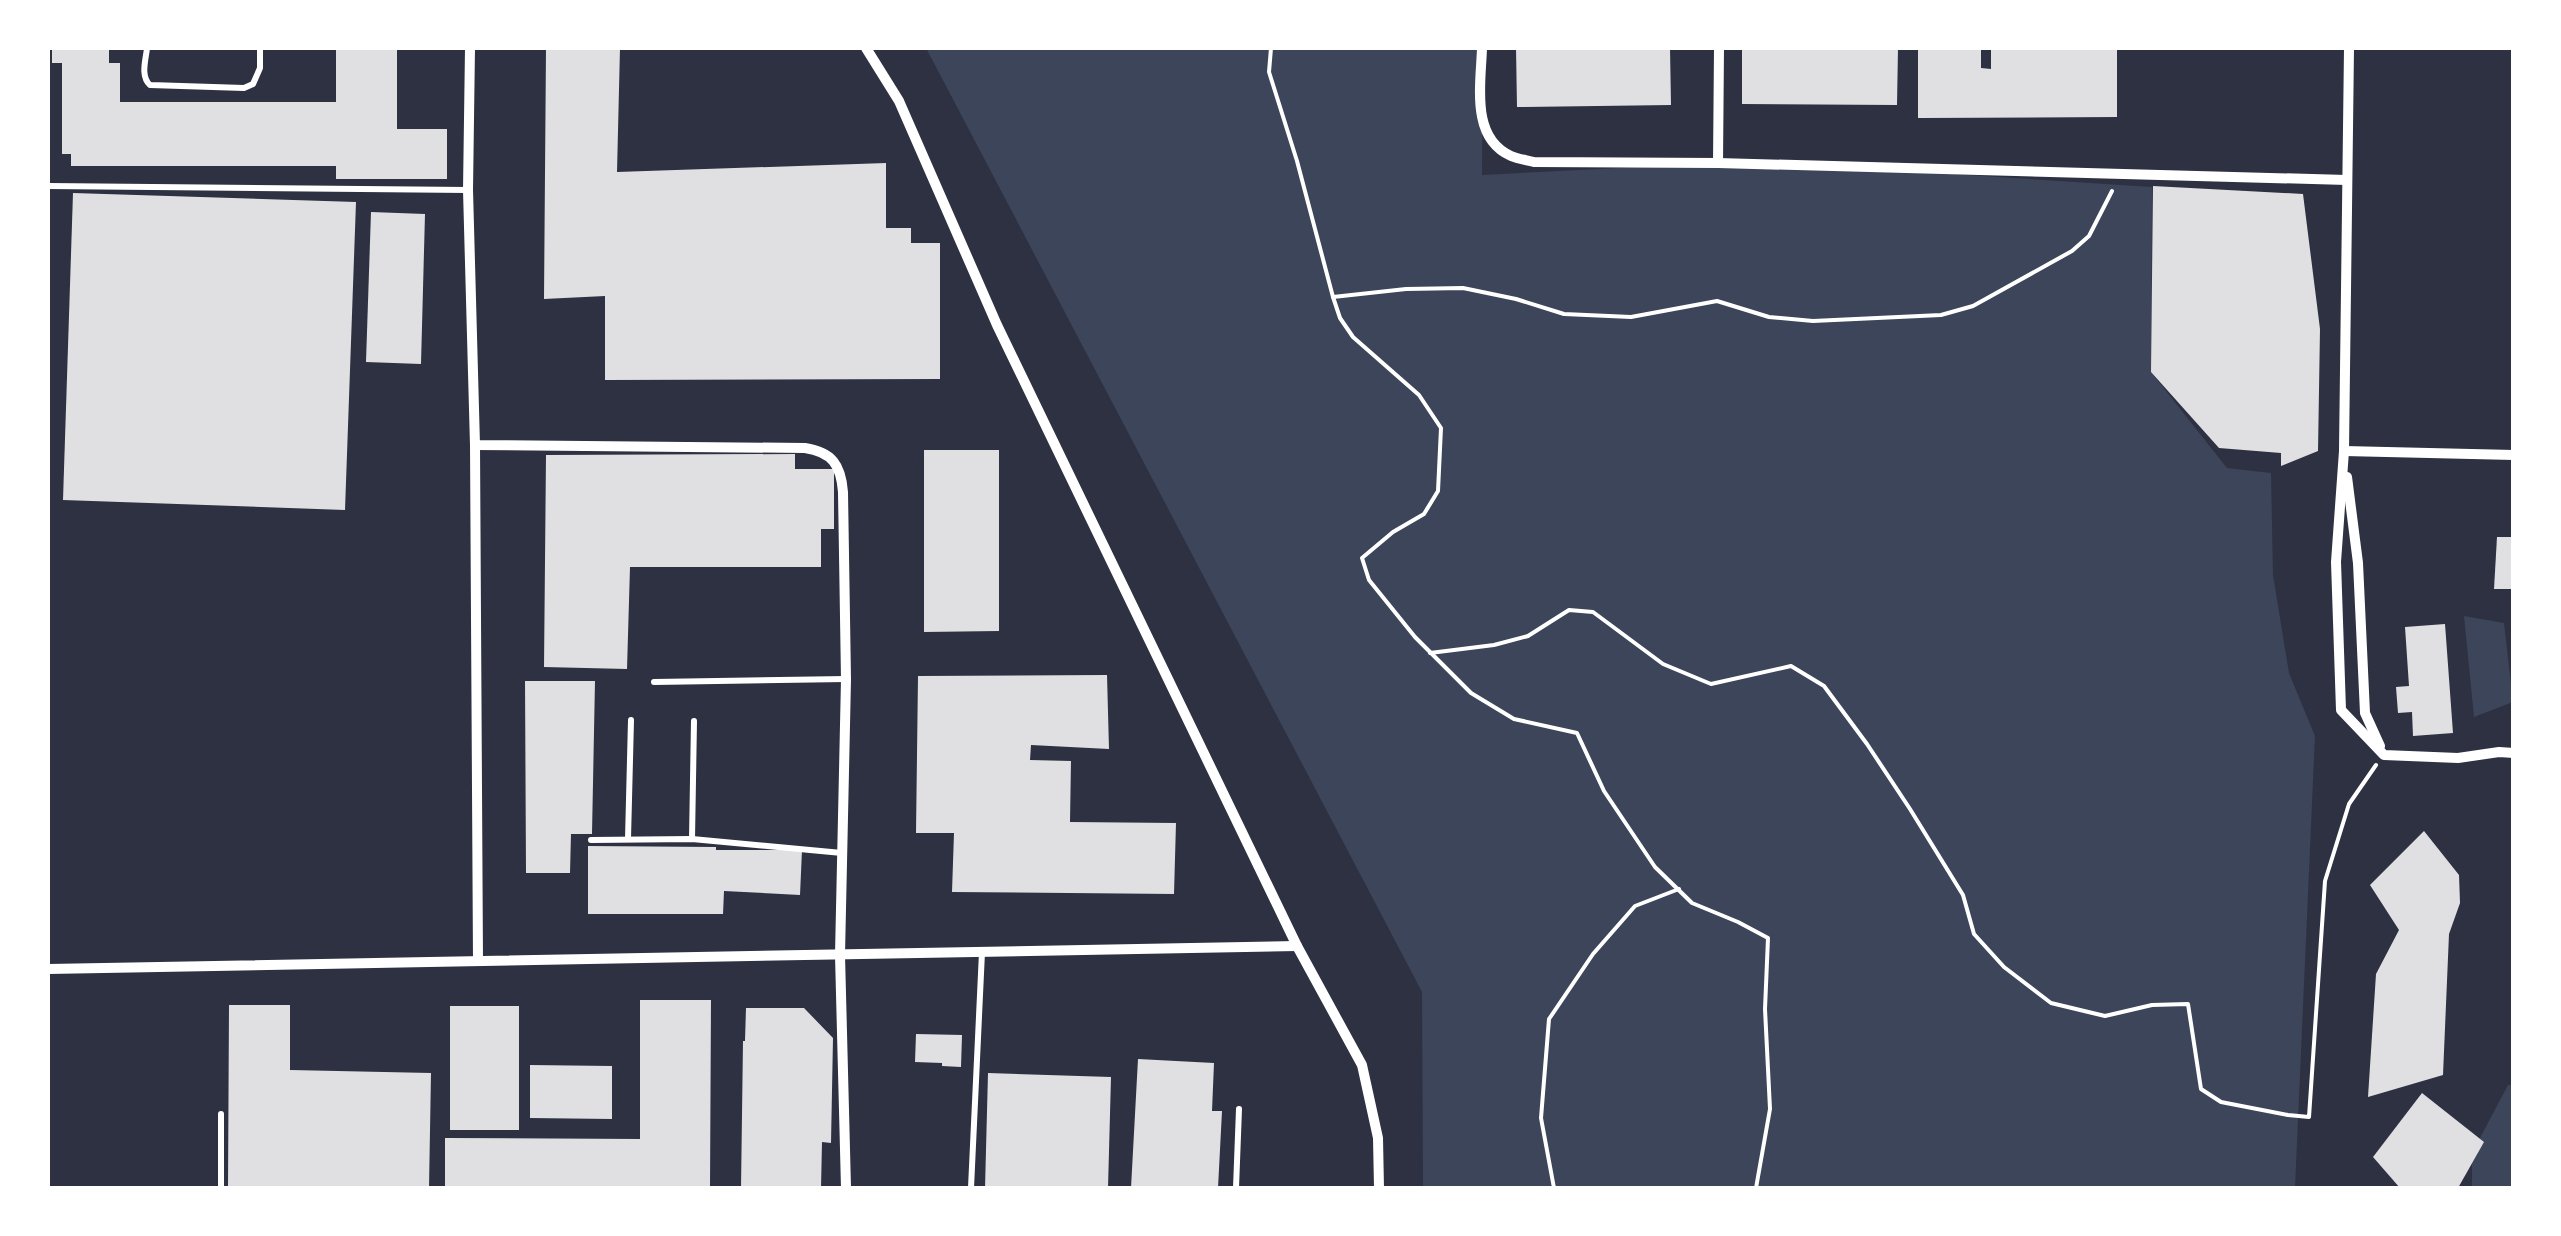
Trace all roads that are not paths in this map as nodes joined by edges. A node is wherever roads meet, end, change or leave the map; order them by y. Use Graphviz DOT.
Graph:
graph roads {
  1 [pos="147,48"];
  2 [pos="260,48"];
  3 [pos="470,48"];
  4 [pos="866,48"];
  5 [pos="1482,48"];
  6 [pos="1719,48"];
  7 [pos="2348,48"];
  8 [pos="1718,163"];
  9 [pos="2347,180"];
  10 [pos="48,186"];
  11 [pos="468,190"];
  12 [pos="475,444"];
  13 [pos="2344,452"];
  14 [pos="2514,455"];
  15 [pos="2336,562"];
  16 [pos="2358,562"];
  17 [pos="846,679"];
  18 [pos="654,682"];
  19 [pos="631,720"];
  20 [pos="694,721"];
  21 [pos="2514,753"];
  22 [pos="2384,755"];
  23 [pos="628,839"];
  24 [pos="591,840"];
  25 [pos="692,840"];
  26 [pos="842,852"];
  27 [pos="1297,946"];
  28 [pos="982,952"];
  29 [pos="840,954"];
  30 [pos="478,961"];
  31 [pos="48,969"];
  32 [pos="1239,1108"];
  33 [pos="221,1114"];
  34 [pos="221,1188"];
  35 [pos="846,1188"];
  36 [pos="971,1188"];
  37 [pos="1236,1188"];
  38 [pos="1379,1188"];
  1 -- 2 [label="lane"];
  3 -- 11 [label="street"];
  4 -- 27 [label="street"];
  5 -- 8 [label="street"];
  6 -- 8 [label="street"];
  7 -- 9 [label="street"];
  8 -- 9 [label="street"];
  9 -- 13 [label="street"];
  10 -- 11 [label="lane"];
  11 -- 12 [label="street"];
  12 -- 17 [label="street"];
  12 -- 30 [label="street"];
  13 -- 14 [label="street"];
  13 -- 15 [label="street"];
  13 -- 16 [label="street"];
  15 -- 16 [label="street"];
  15 -- 22 [label="street"];
  16 -- 22 [label="street"];
  17 -- 18 [label="lane"];
  17 -- 26 [label="street"];
  19 -- 23 [label="lane"];
  20 -- 25 [label="lane"];
  21 -- 22 [label="street"];
  23 -- 24 [label="lane"];
  23 -- 25 [label="lane"];
  25 -- 26 [label="lane"];
  26 -- 29 [label="street"];
  27 -- 28 [label="street"];
  27 -- 38 [label="street"];
  28 -- 29 [label="street"];
  28 -- 36 [label="lane"];
  29 -- 30 [label="street"];
  29 -- 35 [label="street"];
  30 -- 31 [label="street"];
  32 -- 37 [label="lane"];
  33 -- 34 [label="lane"];
}
